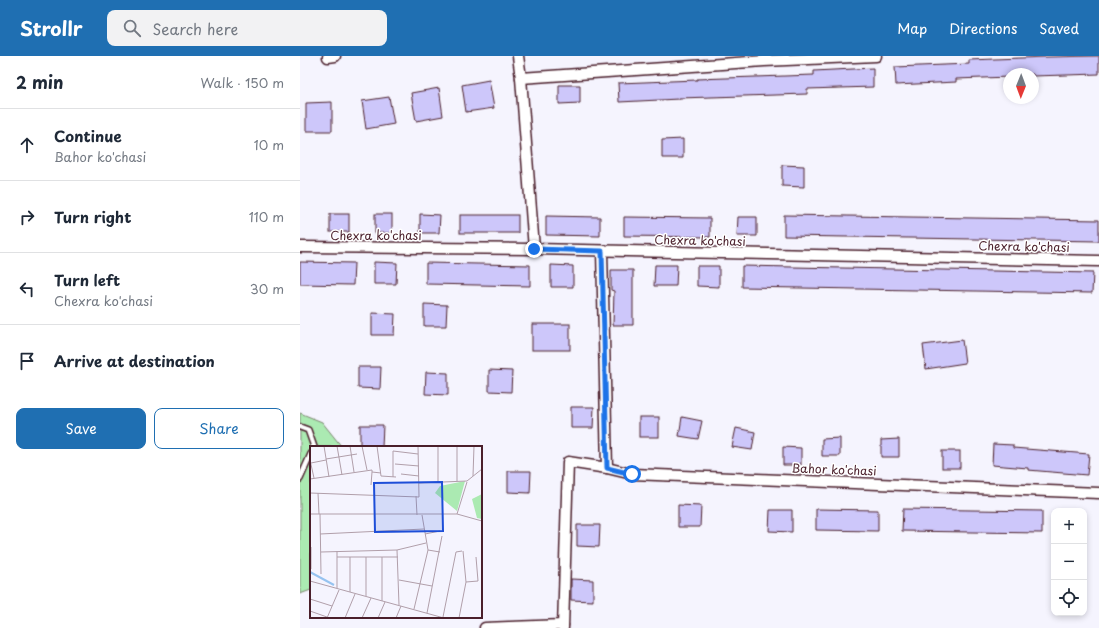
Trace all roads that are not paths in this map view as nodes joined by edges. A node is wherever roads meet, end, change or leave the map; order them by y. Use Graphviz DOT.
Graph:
graph roads {
  1 [pos="518,56"];
  2 [pos="876,56"];
  3 [pos="521,78"];
  4 [pos="300,247"];
  5 [pos="534,249"];
  6 [pos="602,251"];
  7 [pos="1099,260"];
  8 [pos="300,427"];
  9 [pos="314,446"];
  10 [pos="310,456"];
  11 [pos="607,468"];
  12 [pos="300,479"];
  13 [pos="1099,493"];
  14 [pos="563,626"];
  15 [pos="485,628"];
  1 -- 3 [label="street"];
  2 -- 3 [label="street"];
  3 -- 5 [label="street"];
  4 -- 5 [label="street, Chexra ko'chasi"];
  5 -- 6 [label="street, Chexra ko'chasi"];
  6 -- 7 [label="street, Chexra ko'chasi"];
  6 -- 11 [label="street"];
  8 -- 9 [label="lane"];
  10 -- 12 [label="lane"];
  11 -- 13 [label="street, Bahor ko'chasi"];
  11 -- 14 [label="street, Bahor ko'chasi"];
  14 -- 15 [label="street"];
}
